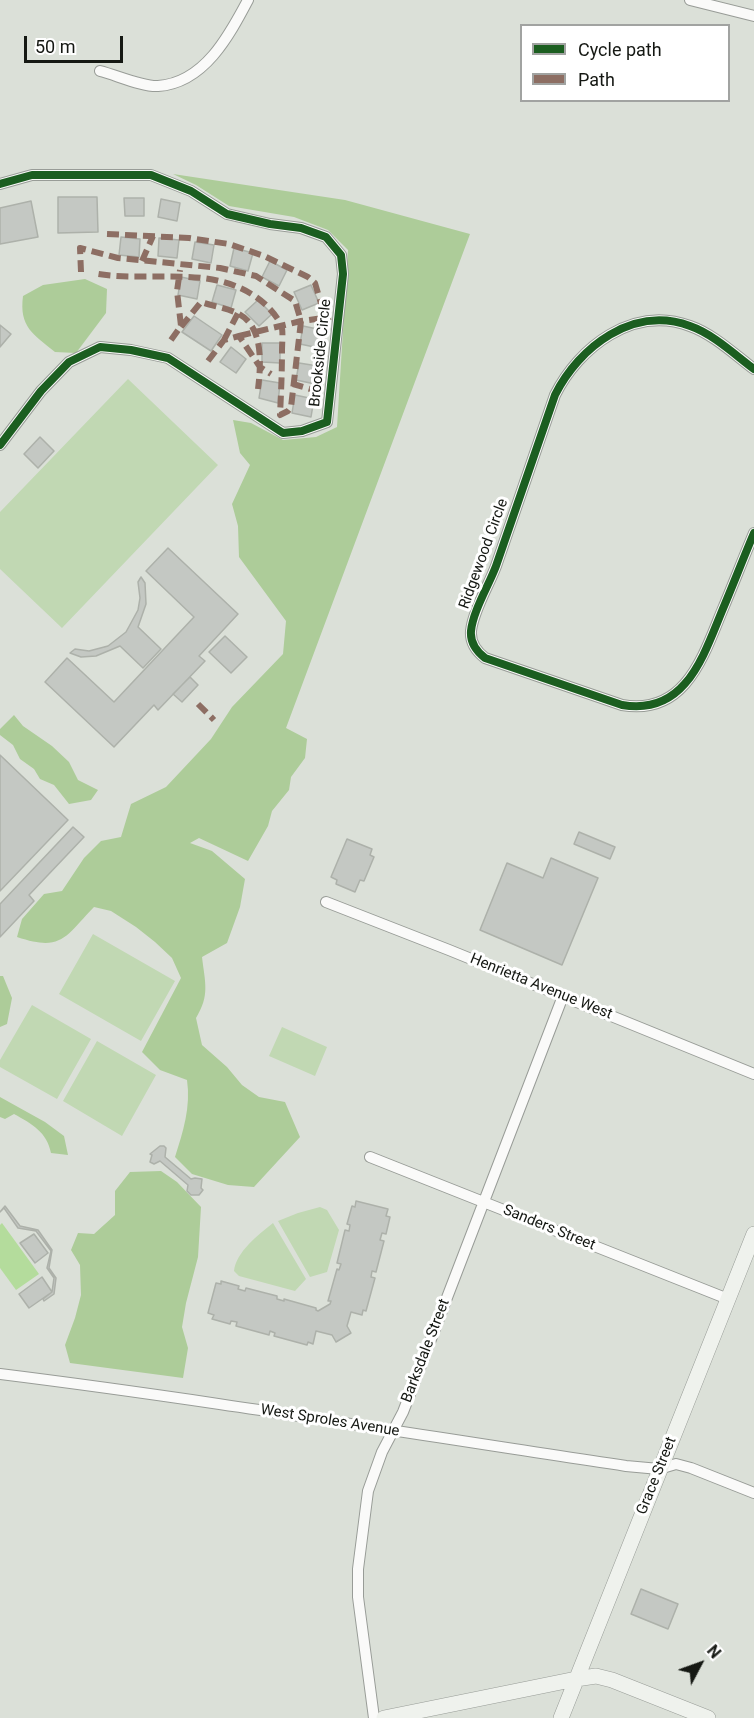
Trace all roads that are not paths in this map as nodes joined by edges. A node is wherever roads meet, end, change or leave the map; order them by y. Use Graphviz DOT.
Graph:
graph roads {
  1 [pos="248,0"];
  2 [pos="690,0"];
  3 [pos="754,16"];
  4 [pos="100,71"];
  5 [pos="0,184"];
  6 [pos="754,369"];
  7 [pos="0,445"];
  8 [pos="754,534"];
  9 [pos="326,902"];
  10 [pos="563,996"];
  11 [pos="754,1074"];
  12 [pos="370,1156"];
  13 [pos="483,1201"];
  14 [pos="754,1234"];
  15 [pos="728,1299"];
  16 [pos="0,1374"];
  17 [pos="393,1432"];
  18 [pos="660,1468"];
  19 [pos="754,1493"];
  20 [pos="576,1679"];
  21 [pos="374,1718"];
  22 [pos="384,1718"];
  23 [pos="561,1718"];
  24 [pos="708,1718"];
  1 -- 4 [label="street"];
  2 -- 3 [label="street"];
  5 -- 7 [label="street, Brookside Circle"];
  6 -- 8 [label="street, Ridgewood Circle"];
  9 -- 10 [label="street, Henrietta Avenue West"];
  10 -- 11 [label="street, Henrietta Avenue West"];
  10 -- 13 [label="street, Barksdale Street"];
  12 -- 13 [label="street, Sanders Street"];
  13 -- 15 [label="street, Sanders Street"];
  13 -- 17 [label="street, Barksdale Street"];
  14 -- 15 [label="main road, Grace Street"];
  15 -- 18 [label="main road, Grace Street"];
  16 -- 17 [label="street, West Sproles Avenue"];
  17 -- 18 [label="street, West Sproles Avenue"];
  17 -- 21 [label="street, Barksdale Street"];
  18 -- 19 [label="street, West Sproles Avenue"];
  18 -- 20 [label="main road, Grace Street"];
  20 -- 22 [label="main road"];
  20 -- 23 [label="main road, Grace Street"];
  20 -- 24 [label="main road"];
}
